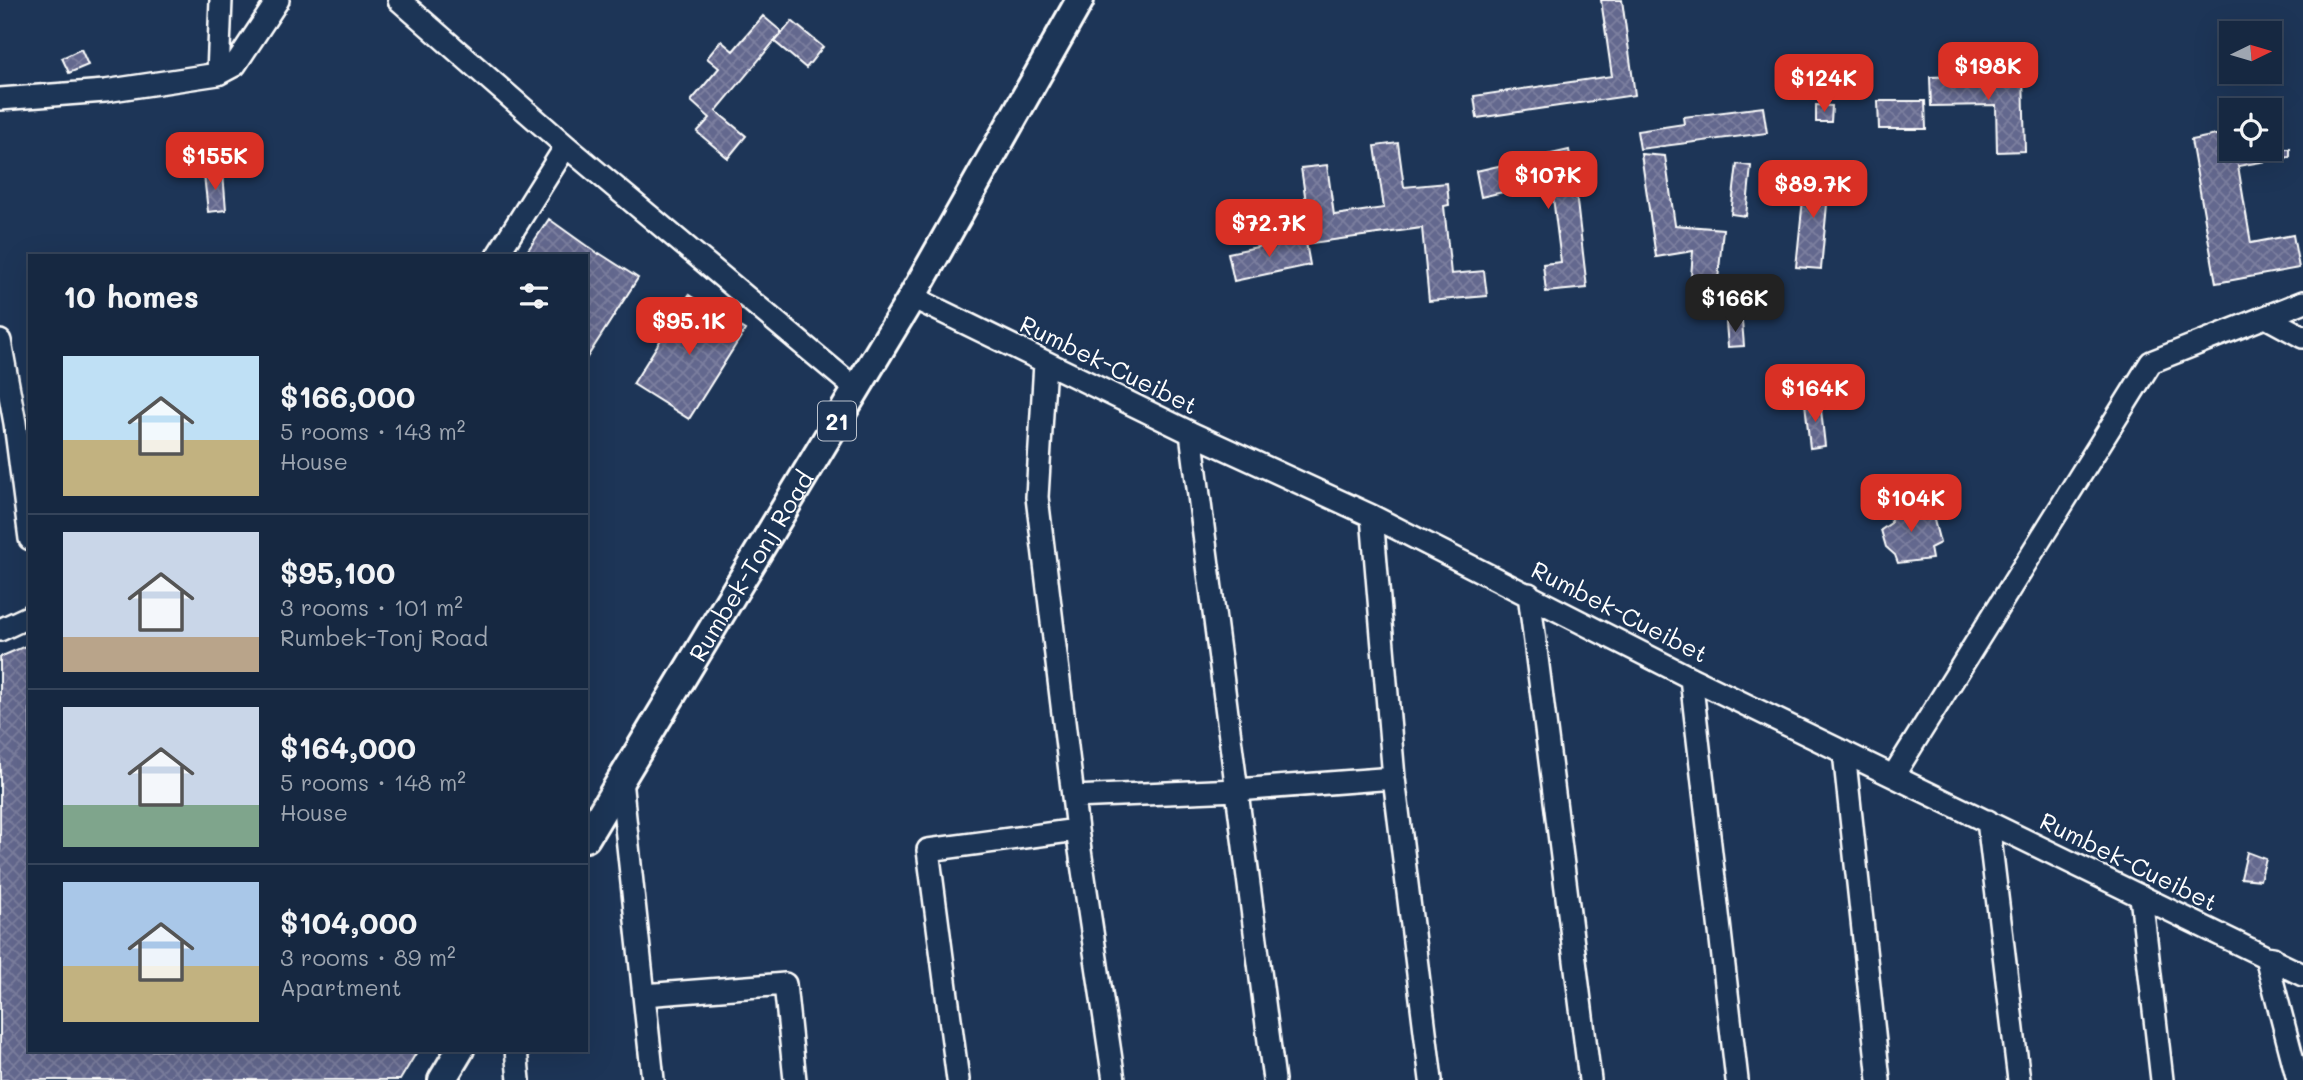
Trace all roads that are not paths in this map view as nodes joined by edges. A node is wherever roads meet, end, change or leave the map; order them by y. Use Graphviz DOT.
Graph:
graph roads {
  1 [pos="221,0"];
  2 [pos="278,0"];
  3 [pos="399,0"];
  4 [pos="1080,0"];
  5 [pos="218,74"];
  6 [pos="0,99"];
  7 [pos="566,146"];
  8 [pos="498,254"];
  9 [pos="912,297"];
  10 [pos="2303,302"];
  11 [pos="2266,317"];
  12 [pos="2303,337"];
  13 [pos="0,341"];
  14 [pos="1045,363"];
  15 [pos="856,389"];
  16 [pos="8,427"];
  17 [pos="1191,433"];
  18 [pos="1372,516"];
  19 [pos="28,529"];
  20 [pos="1529,594"];
  21 [pos="28,617"];
  22 [pos="0,630"];
  23 [pos="1691,678"];
  24 [pos="1844,752"];
  25 [pos="1893,776"];
  26 [pos="1394,778"];
  27 [pos="621,780"];
  28 [pos="1237,790"];
  29 [pos="1073,797"];
  30 [pos="1988,821"];
  31 [pos="1077,830"];
  32 [pos="588,835"];
  33 [pos="2141,896"];
  34 [pos="2266,957"];
  35 [pos="2303,961"];
  36 [pos="2303,975"];
  37 [pos="644,995"];
  38 [pos="459,1052"];
  39 [pos="516,1052"];
  40 [pos="442,1080"];
  41 [pos="519,1080"];
  42 [pos="653,1080"];
  43 [pos="795,1080"];
  44 [pos="958,1080"];
  45 [pos="1114,1080"];
  46 [pos="1274,1080"];
  47 [pos="1431,1080"];
  48 [pos="1590,1080"];
  49 [pos="1737,1080"];
  50 [pos="1879,1080"];
  51 [pos="2019,1080"];
  52 [pos="2162,1080"];
  53 [pos="2298,1080"];
  1 -- 5 [label="street"];
  2 -- 5 [label="street"];
  3 -- 7 [label="street"];
  4 -- 9 [label="main road, Rumbek-Tonj Road / 21"];
  5 -- 6 [label="street"];
  7 -- 8 [label="street"];
  7 -- 15 [label="street"];
  9 -- 14 [label="street, Rumbek-Cueibet"];
  9 -- 15 [label="main road, Rumbek-Tonj Road / 21"];
  10 -- 11 [label="street"];
  11 -- 12 [label="street"];
  11 -- 25 [label="street"];
  13 -- 16 [label="street"];
  14 -- 17 [label="street, Rumbek-Cueibet"];
  14 -- 29 [label="street"];
  15 -- 27 [label="main road, Rumbek-Tonj Road / 21"];
  16 -- 19 [label="street"];
  17 -- 18 [label="street, Rumbek-Cueibet"];
  17 -- 28 [label="street"];
  18 -- 20 [label="street, Rumbek-Cueibet"];
  18 -- 26 [label="street"];
  20 -- 23 [label="street, Rumbek-Cueibet"];
  20 -- 48 [label="street"];
  21 -- 22 [label="street"];
  23 -- 24 [label="street, Rumbek-Cueibet"];
  23 -- 49 [label="street"];
  24 -- 25 [label="street, Rumbek-Cueibet"];
  24 -- 50 [label="street"];
  25 -- 30 [label="street, Rumbek-Cueibet"];
  26 -- 28 [label="street"];
  26 -- 47 [label="street"];
  27 -- 32 [label="main road, Rumbek-Tonj Road / 21"];
  27 -- 37 [label="street"];
  28 -- 29 [label="street"];
  28 -- 46 [label="street"];
  29 -- 31 [label="street"];
  30 -- 33 [label="street, Rumbek-Cueibet"];
  30 -- 51 [label="street"];
  31 -- 44 [label="street"];
  31 -- 45 [label="street"];
  33 -- 34 [label="street, Rumbek-Cueibet"];
  33 -- 52 [label="street"];
  34 -- 35 [label="street"];
  34 -- 36 [label="street, Rumbek-Cueibet"];
  34 -- 53 [label="street"];
  37 -- 42 [label="street"];
  37 -- 43 [label="street"];
  38 -- 40 [label="main road"];
  39 -- 41 [label="street"];
}
